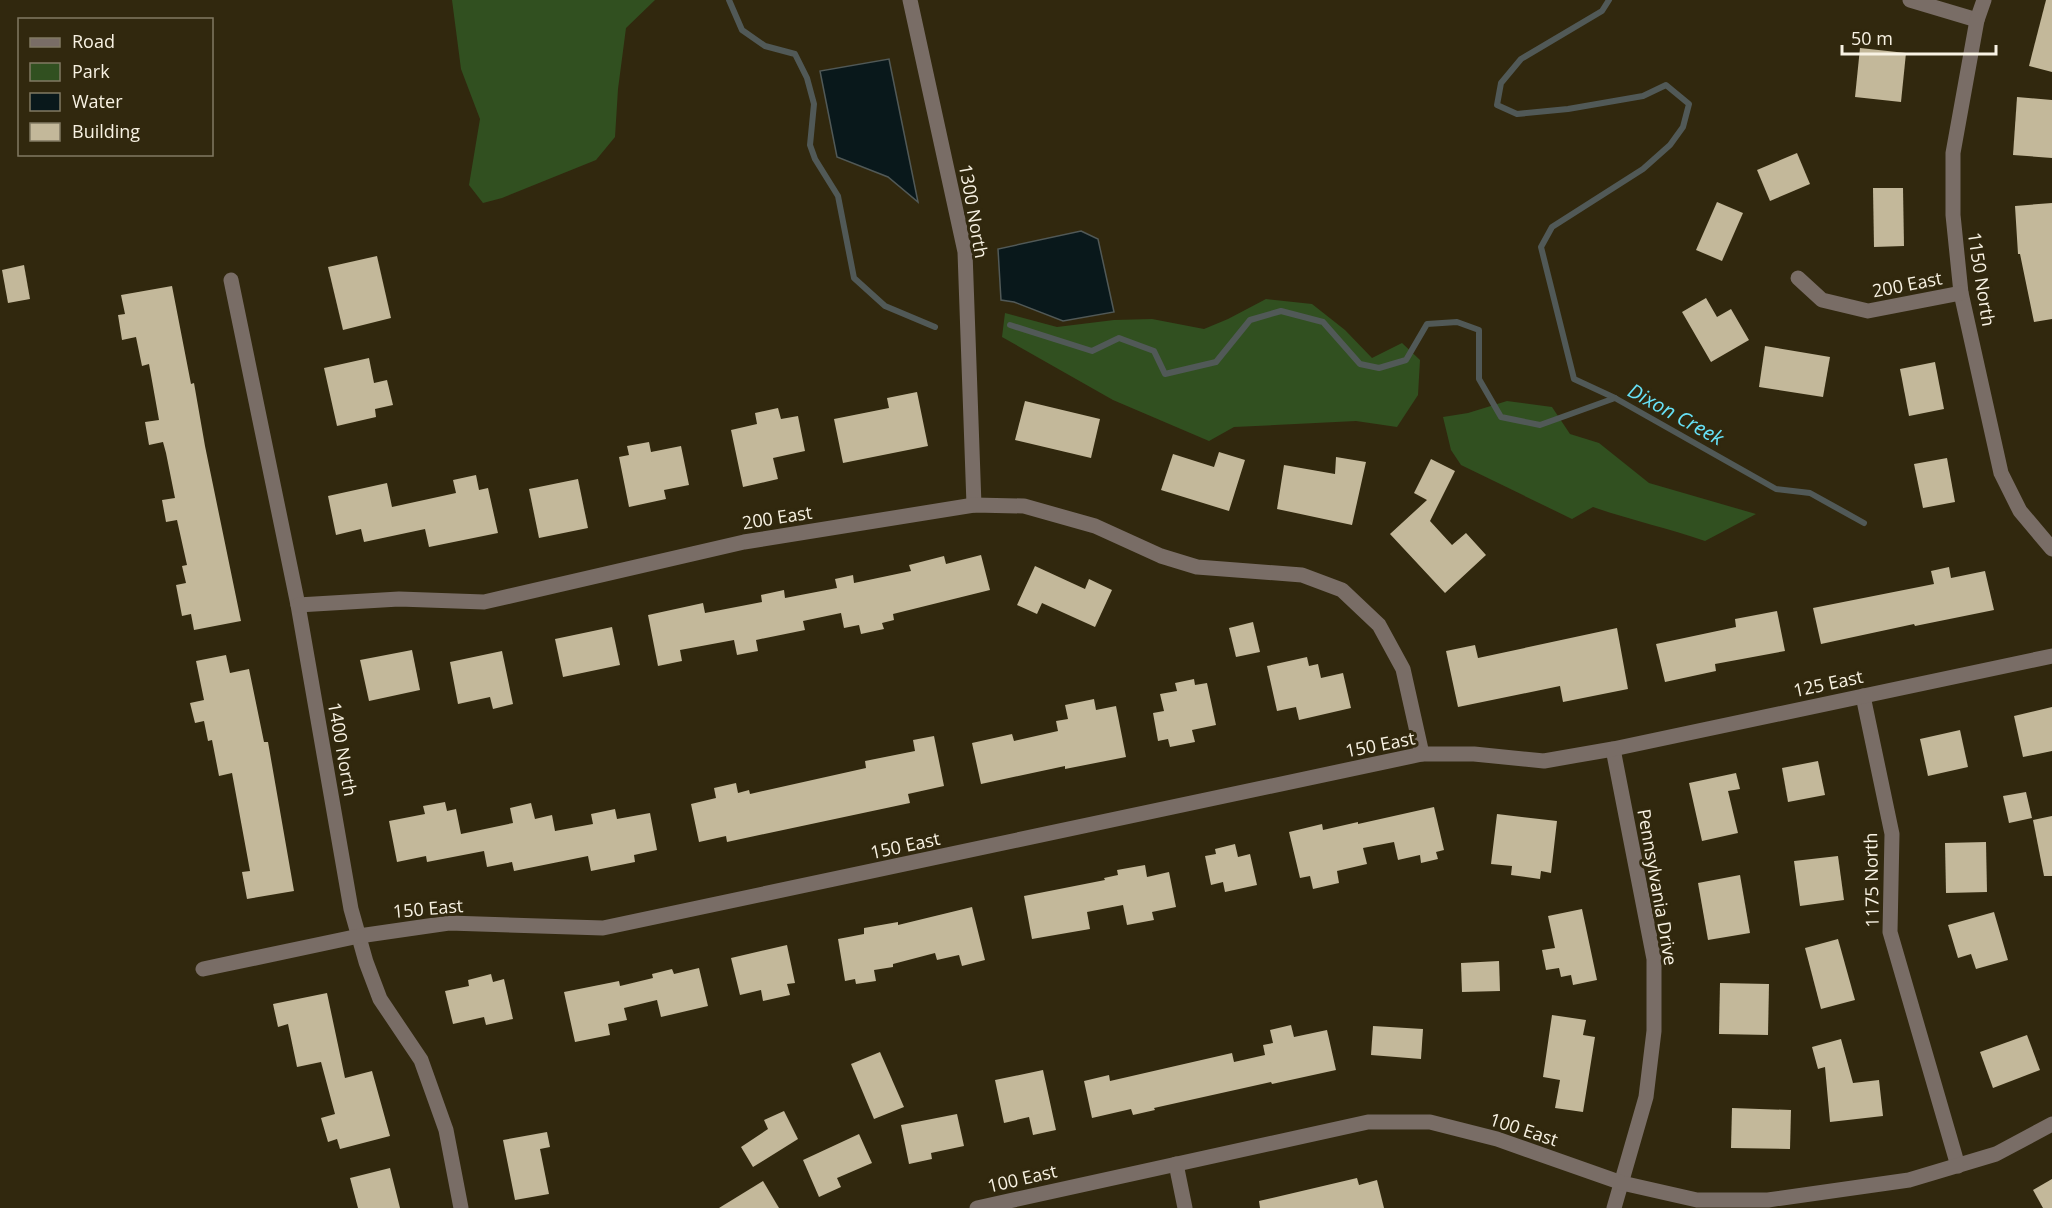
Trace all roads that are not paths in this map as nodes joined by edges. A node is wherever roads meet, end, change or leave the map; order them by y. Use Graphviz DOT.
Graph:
graph roads {
  1 [pos="910,0"];
  2 [pos="1910,0"];
  3 [pos="1984,0"];
  4 [pos="1977,20"];
  5 [pos="1798,278"];
  6 [pos="231,280"];
  7 [pos="1961,293"];
  8 [pos="974,505"];
  9 [pos="2052,549"];
  10 [pos="298,605"];
  11 [pos="2052,656"];
  12 [pos="1863,696"];
  13 [pos="1613,749"];
  14 [pos="1422,754"];
  15 [pos="359,936"];
  16 [pos="203,969"];
  17 [pos="2052,1124"];
  18 [pos="1176,1164"];
  19 [pos="1958,1166"];
  20 [pos="1622,1183"];
  21 [pos="461,1208"];
  22 [pos="977,1208"];
  23 [pos="1185,1208"];
  24 [pos="1614,1208"];
  1 -- 8 [label="street, 1300 North"];
  2 -- 4 [label="street"];
  3 -- 4 [label="street, 1150 North"];
  4 -- 7 [label="street, 1150 North"];
  5 -- 7 [label="street, 200 East"];
  6 -- 10 [label="street, 1400 North"];
  7 -- 9 [label="street, 1150 North"];
  8 -- 10 [label="street, 200 East"];
  8 -- 14 [label="street, 200 East"];
  10 -- 15 [label="street, 1400 North"];
  11 -- 12 [label="street, 125 East"];
  12 -- 13 [label="street, 125 East"];
  12 -- 19 [label="street, 1175 North"];
  13 -- 14 [label="street, 150 East"];
  13 -- 20 [label="street, Pennsylvania Drive"];
  14 -- 15 [label="street, 150 East"];
  15 -- 16 [label="street, 150 East"];
  15 -- 21 [label="street, 1400 North"];
  17 -- 19 [label="street, 100 East"];
  18 -- 20 [label="street, 100 East"];
  18 -- 22 [label="street, 100 East"];
  18 -- 23 [label="street"];
  19 -- 20 [label="street, 100 East"];
  20 -- 24 [label="street, Pennsylvania Drive"];
}
